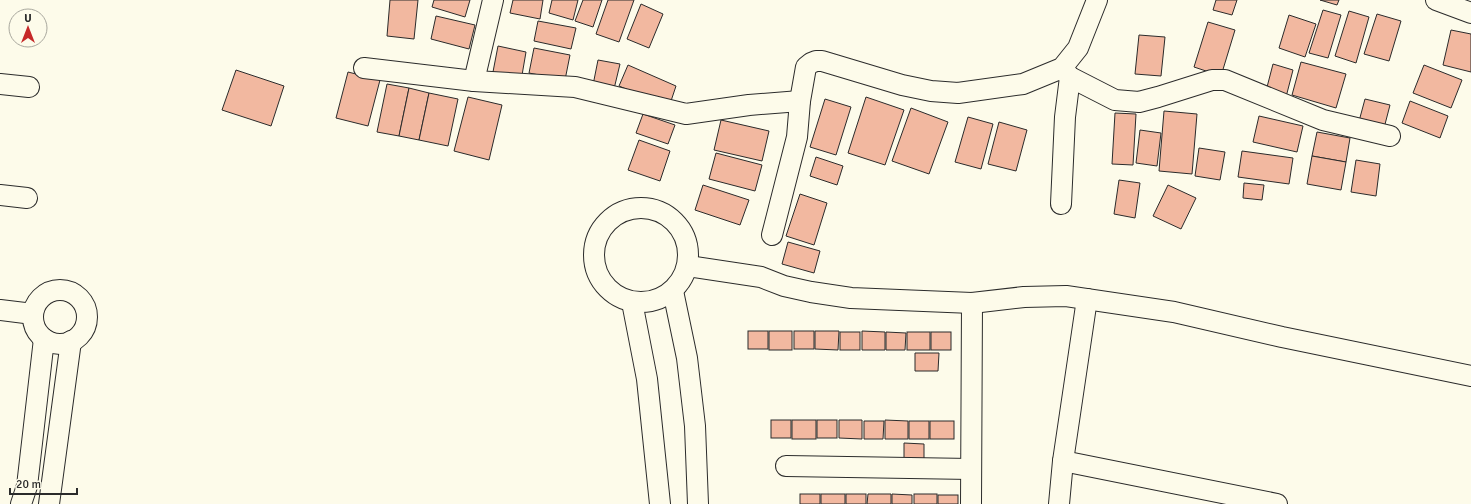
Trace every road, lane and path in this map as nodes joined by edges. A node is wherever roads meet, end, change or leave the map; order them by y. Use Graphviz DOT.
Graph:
graph roads {
  1 [pos="493,0"];
  2 [pos="1097,0"];
  3 [pos="1436,0"];
  4 [pos="1471,13"];
  5 [pos="364,68"];
  6 [pos="1066,72"];
  7 [pos="474,81"];
  8 [pos="0,84"];
  9 [pos="29,87"];
  10 [pos="800,101"];
  11 [pos="1390,136"];
  12 [pos="0,195"];
  13 [pos="27,198"];
  14 [pos="1061,204"];
  15 [pos="772,235"];
  16 [pos="688,266"];
  17 [pos="673,291"];
  18 [pos="1087,299"];
  19 [pos="632,302"];
  20 [pos="972,303"];
  21 [pos="0,310"];
  22 [pos="33,314"];
  23 [pos="44,339"];
  24 [pos="71,342"];
  25 [pos="1471,376"];
  26 [pos="1063,461"];
  27 [pos="786,466"];
  28 [pos="971,469"];
  29 [pos="20,504"];
  30 [pos="49,504"];
  31 [pos="660,504"];
  32 [pos="698,504"];
  33 [pos="971,504"];
  34 [pos="1059,504"];
  35 [pos="1277,504"];
  1 -- 7 [label="street"];
  2 -- 6 [label="street"];
  3 -- 4 [label="street"];
  5 -- 7 [label="street"];
  6 -- 10 [label="street"];
  6 -- 11 [label="street"];
  6 -- 14 [label="street"];
  7 -- 10 [label="street"];
  8 -- 9 [label="street"];
  10 -- 15 [label="street"];
  12 -- 13 [label="street"];
  16 -- 17 [label="street"];
  16 -- 19 [label="street"];
  16 -- 20 [label="street"];
  17 -- 19 [label="street"];
  17 -- 32 [label="street"];
  18 -- 20 [label="street"];
  18 -- 25 [label="street"];
  18 -- 26 [label="street"];
  19 -- 31 [label="street"];
  20 -- 28 [label="street"];
  21 -- 22 [label="street"];
  22 -- 23 [label="street"];
  22 -- 24 [label="street"];
  23 -- 24 [label="street"];
  23 -- 29 [label="street"];
  24 -- 30 [label="street"];
  26 -- 34 [label="street"];
  26 -- 35 [label="street"];
  27 -- 28 [label="street"];
  28 -- 33 [label="street"];
}
